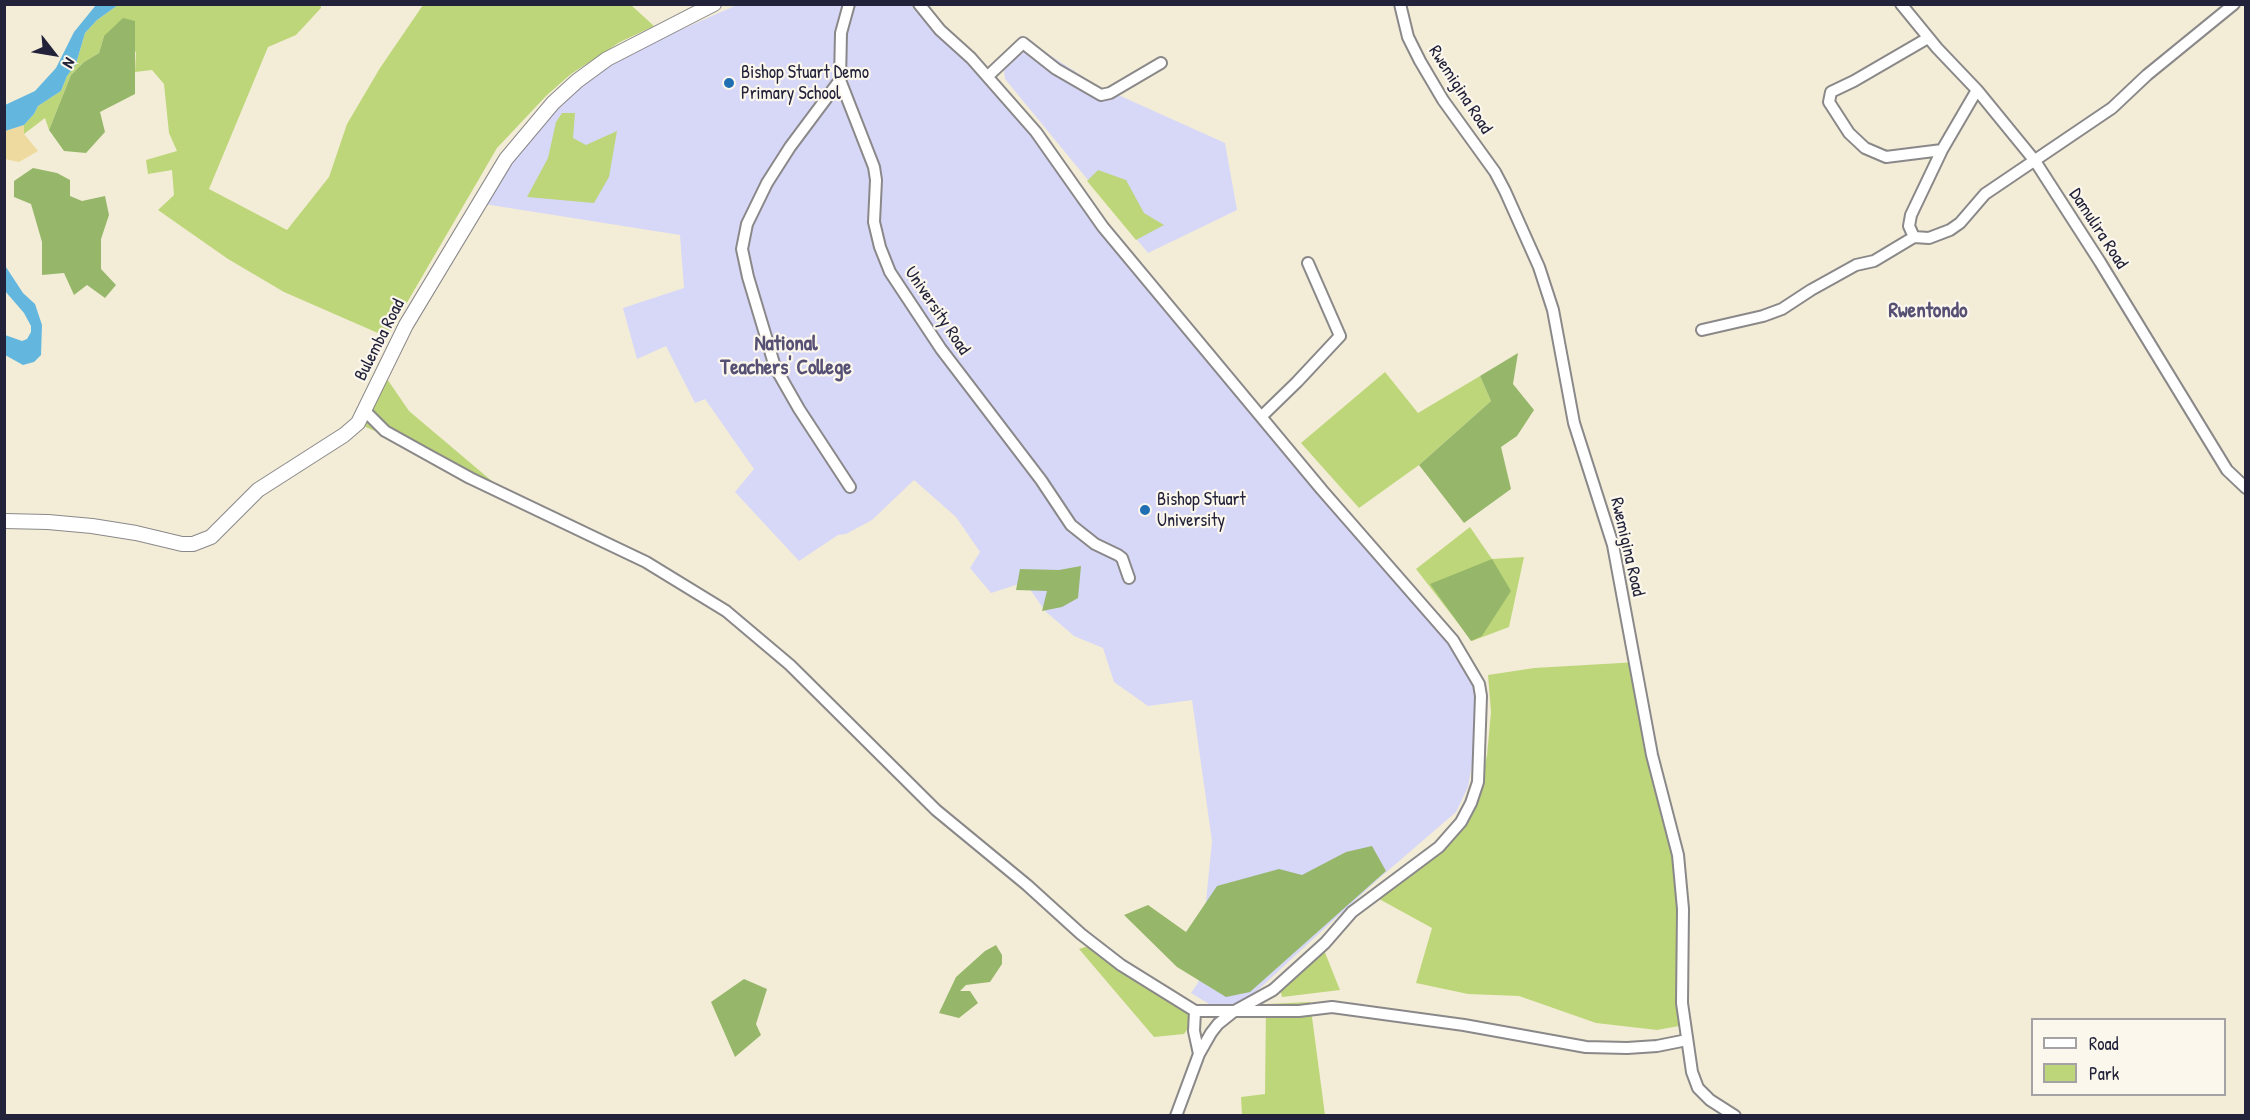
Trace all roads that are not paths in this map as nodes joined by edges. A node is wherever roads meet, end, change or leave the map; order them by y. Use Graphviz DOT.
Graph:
graph roads {
  1 [pos="714,4"];
  2 [pos="849,4"];
  3 [pos="919,4"];
  4 [pos="1400,4"];
  5 [pos="1901,4"];
  6 [pos="2234,4"];
  7 [pos="1928,38"];
  8 [pos="1161,63"];
  9 [pos="988,76"];
  10 [pos="840,80"];
  11 [pos="1977,90"];
  12 [pos="1942,150"];
  13 [pos="2035,161"];
  14 [pos="1914,237"];
  15 [pos="1308,263"];
  16 [pos="1702,330"];
  17 [pos="365,411"];
  18 [pos="1262,416"];
  19 [pos="850,487"];
  20 [pos="2246,488"];
  21 [pos="4,521"];
  22 [pos="1129,578"];
  23 [pos="1195,1011"];
  24 [pos="1233,1012"];
  25 [pos="1687,1040"];
  26 [pos="1199,1054"];
  27 [pos="1176,1116"];
  28 [pos="1735,1116"];
  1 -- 17 [label="main road, Bulemba Road"];
  2 -- 10 [label="street, University Road"];
  3 -- 9 [label="street"];
  4 -- 25 [label="street, Rwemigina Road"];
  5 -- 7 [label="street, Damulira Road"];
  6 -- 13 [label="street"];
  7 -- 11 [label="street, Damulira Road"];
  7 -- 12 [label="street"];
  8 -- 9 [label="street"];
  9 -- 18 [label="street"];
  10 -- 19 [label="street"];
  10 -- 22 [label="street, University Road"];
  11 -- 12 [label="street"];
  11 -- 13 [label="street, Damulira Road"];
  12 -- 14 [label="street"];
  13 -- 14 [label="street"];
  13 -- 20 [label="street, Damulira Road"];
  14 -- 16 [label="street"];
  15 -- 18 [label="street"];
  17 -- 21 [label="main road, Bulemba Road"];
  17 -- 23 [label="street"];
  18 -- 24 [label="street"];
  23 -- 24 [label="street"];
  23 -- 26 [label="street"];
  24 -- 25 [label="street"];
  24 -- 26 [label="street"];
  25 -- 28 [label="street, Rwemigina Road"];
  26 -- 27 [label="street"];
}
